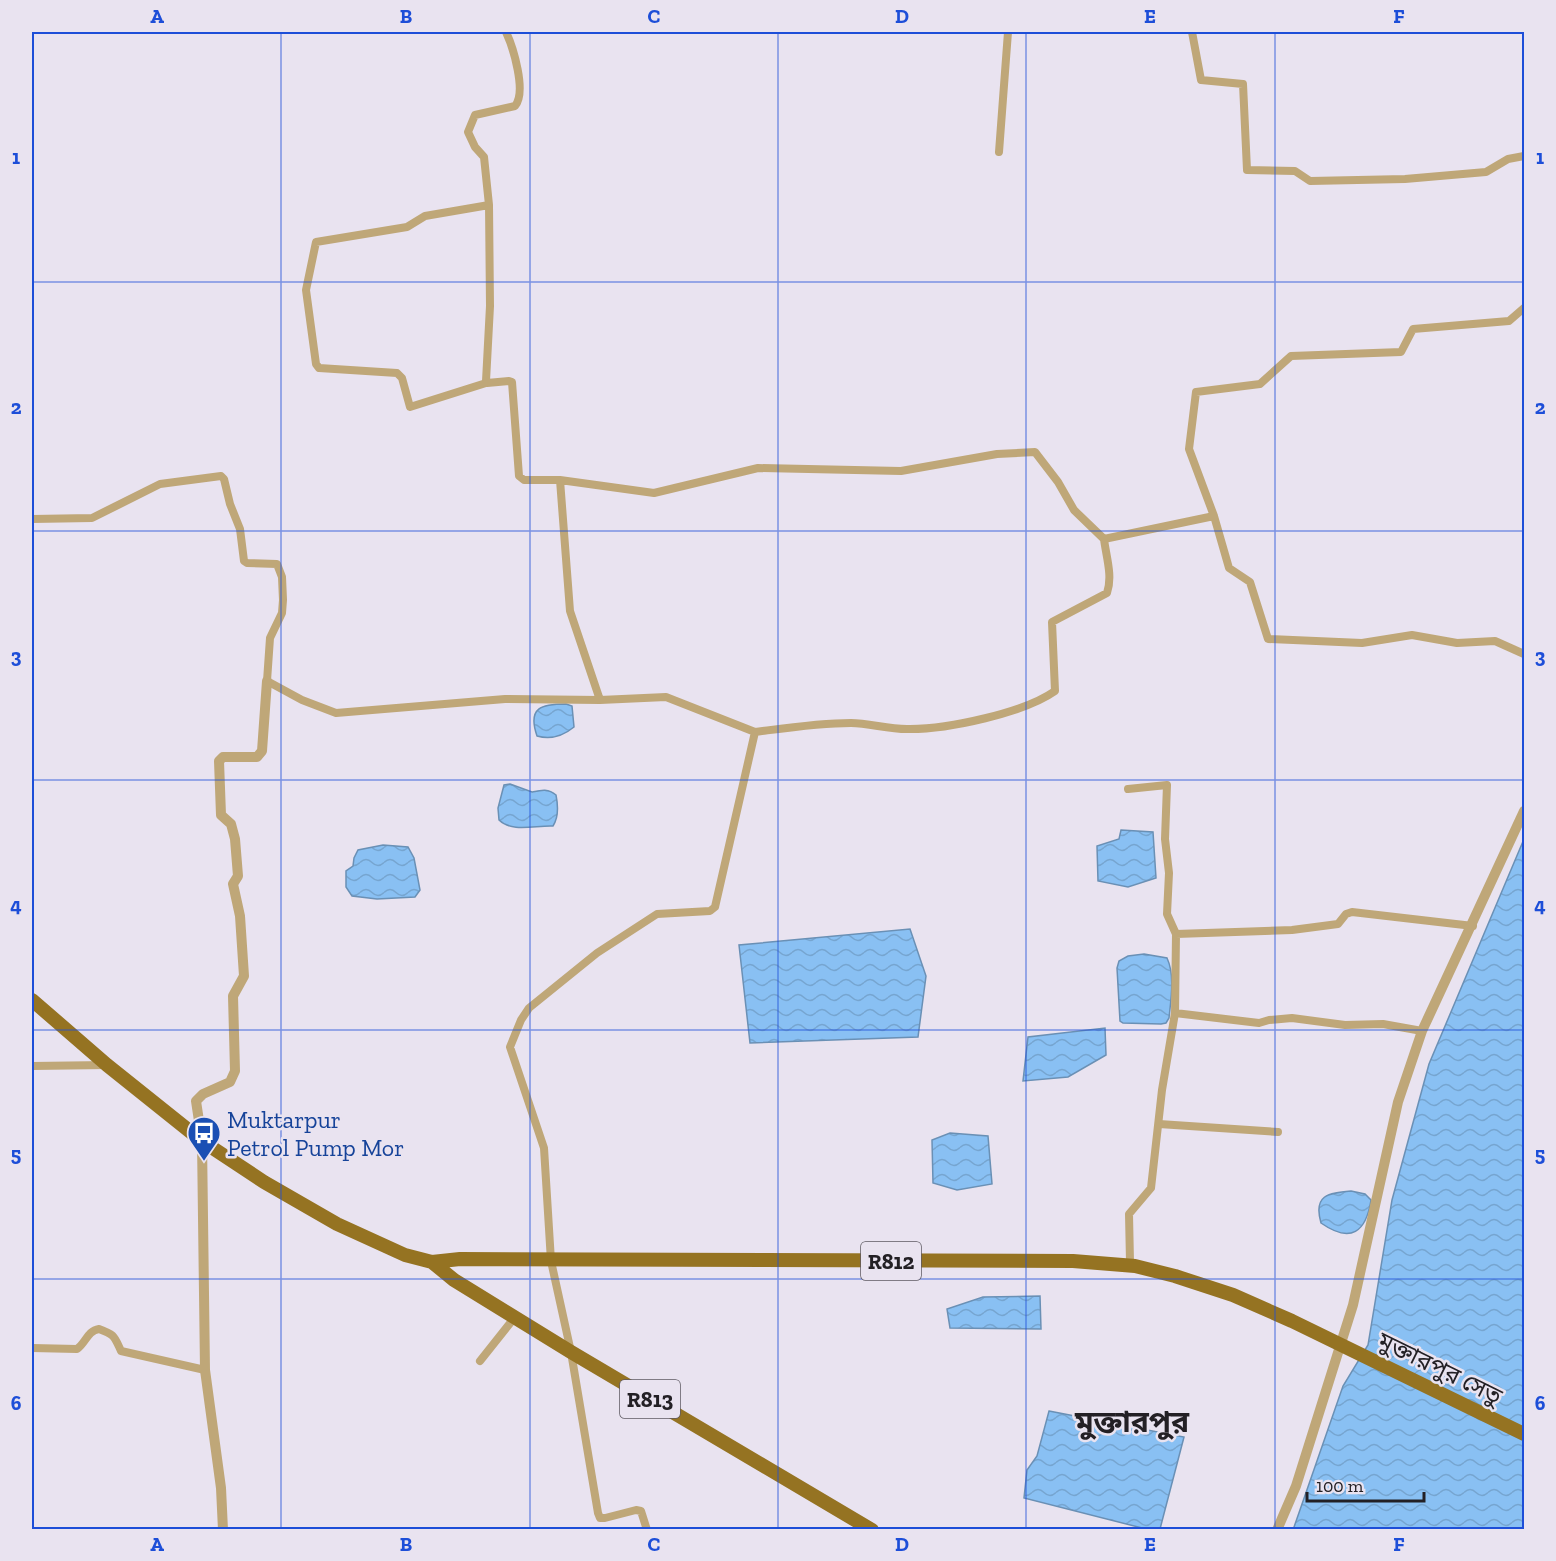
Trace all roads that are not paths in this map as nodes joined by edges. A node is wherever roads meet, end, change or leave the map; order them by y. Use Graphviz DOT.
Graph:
graph roads {
  1 [pos="506,32"];
  2 [pos="1008,32"];
  3 [pos="1192,32"];
  4 [pos="999,152"];
  5 [pos="1524,156"];
  6 [pos="489,205"];
  7 [pos="1524,308"];
  8 [pos="486,383"];
  9 [pos="560,480"];
  10 [pos="1214,516"];
  11 [pos="32,519"];
  12 [pos="1104,539"];
  13 [pos="1524,654"];
  14 [pos="267,681"];
  15 [pos="600,700"];
  16 [pos="755,732"];
  17 [pos="1128,789"];
  18 [pos="1524,811"];
  19 [pos="1473,926"];
  20 [pos="1176,933"];
  21 [pos="32,1000"];
  22 [pos="1175,1013"];
  23 [pos="1422,1031"];
  24 [pos="107,1065"];
  25 [pos="32,1066"];
  26 [pos="1159,1124"];
  27 [pos="1278,1132"];
  28 [pos="202,1141"];
  29 [pos="551,1260"];
  30 [pos="432,1262"];
  31 [pos="1136,1266"];
  32 [pos="515,1317"];
  33 [pos="32,1348"];
  34 [pos="571,1352"];
  35 [pos="480,1361"];
  36 [pos="205,1370"];
  37 [pos="1524,1434"];
  38 [pos="223,1530"];
  39 [pos="647,1530"];
  40 [pos="872,1530"];
  41 [pos="1277,1530"];
  1 -- 6 [label="street"];
  2 -- 4 [label="street"];
  3 -- 5 [label="street"];
  6 -- 8 [label="street"];
  6 -- 8 [label="street"];
  7 -- 10 [label="street"];
  8 -- 9 [label="street"];
  9 -- 12 [label="street"];
  9 -- 15 [label="street"];
  10 -- 12 [label="street"];
  10 -- 13 [label="street"];
  11 -- 14 [label="street"];
  12 -- 16 [label="street"];
  14 -- 15 [label="street"];
  14 -- 28 [label="street"];
  15 -- 16 [label="street"];
  16 -- 29 [label="street"];
  17 -- 20 [label="street"];
  18 -- 19 [label="street"];
  19 -- 20 [label="street"];
  19 -- 23 [label="street"];
  20 -- 22 [label="street"];
  21 -- 24 [label="main road, R812"];
  22 -- 23 [label="street"];
  22 -- 26 [label="street"];
  23 -- 41 [label="street"];
  24 -- 25 [label="street"];
  24 -- 28 [label="main road, R812"];
  26 -- 27 [label="street"];
  26 -- 31 [label="street"];
  28 -- 30 [label="main road, R812"];
  28 -- 36 [label="street"];
  29 -- 30 [label="main road, R812"];
  29 -- 31 [label="main road, R812"];
  29 -- 34 [label="street"];
  30 -- 32 [label="main road, R813"];
  31 -- 37 [label="main road, মুক্তারপুর সেতু / R812"];
  32 -- 34 [label="main road, R813"];
  32 -- 35 [label="street"];
  33 -- 36 [label="street"];
  34 -- 39 [label="street"];
  34 -- 40 [label="main road, R813"];
  36 -- 38 [label="street"];
}
